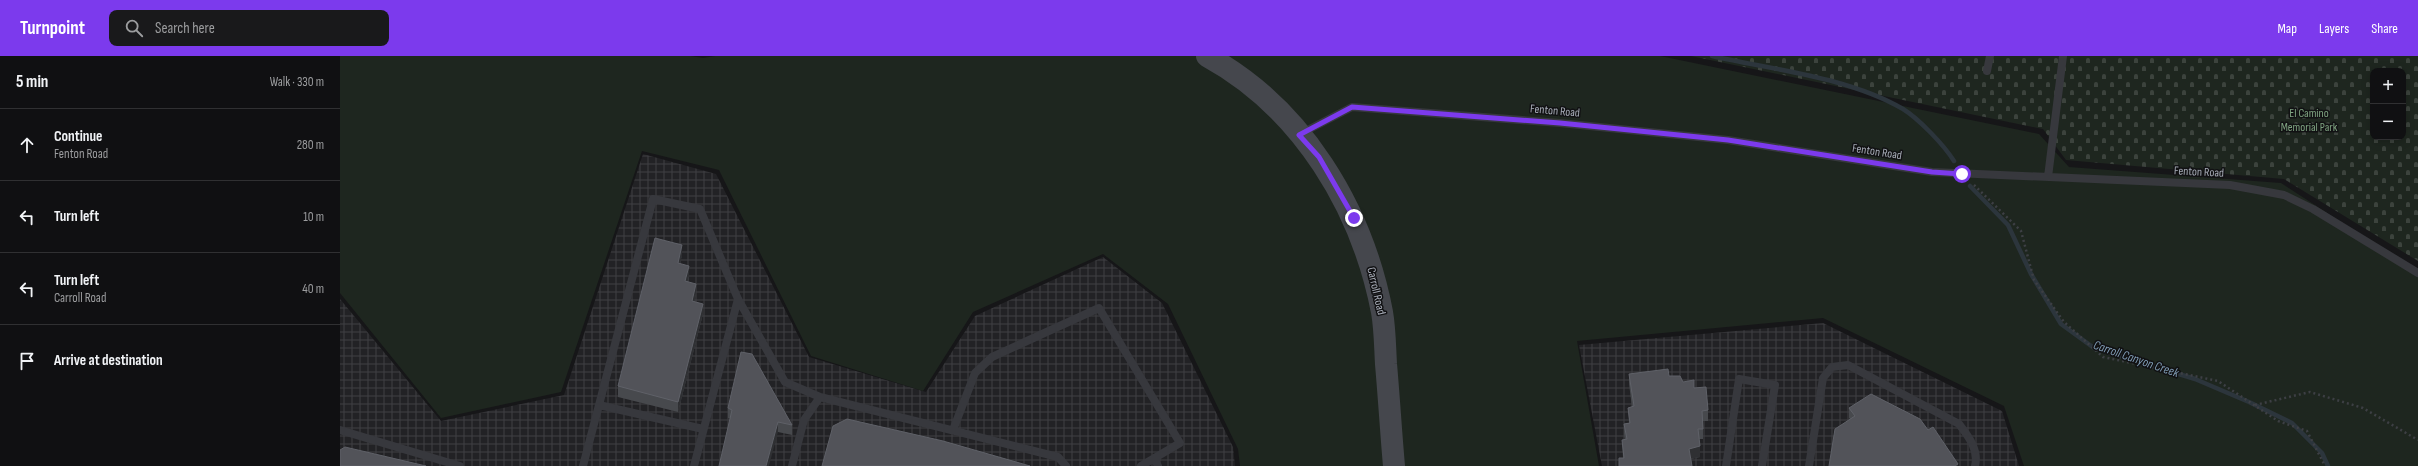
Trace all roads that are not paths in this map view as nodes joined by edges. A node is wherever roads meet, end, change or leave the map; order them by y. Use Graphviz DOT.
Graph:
graph roads {
  1 [pos="1207,56"];
  2 [pos="1990,56"];
  3 [pos="2063,56"];
  4 [pos="1987,71"];
  5 [pos="1308,130"];
  6 [pos="2048,177"];
  7 [pos="2418,273"];
  8 [pos="738,299"];
  9 [pos="820,396"];
  10 [pos="599,405"];
  11 [pos="704,429"];
  12 [pos="340,430"];
  13 [pos="953,430"];
  14 [pos="1153,462"];
  15 [pos="460,466"];
  16 [pos="583,466"];
  17 [pos="694,466"];
  18 [pos="792,466"];
  19 [pos="1066,466"];
  20 [pos="1141,466"];
  21 [pos="1158,466"];
  22 [pos="1394,466"];
  23 [pos="1726,466"];
  24 [pos="1762,466"];
  25 [pos="1809,466"];
  26 [pos="1975,466"];
  1 -- 5 [label="main road, Carroll Road"];
  2 -- 4 [label="lane"];
  3 -- 6 [label="lane"];
  5 -- 6 [label="lane, Fenton Road"];
  5 -- 22 [label="main road, Carroll Road"];
  6 -- 7 [label="lane, Fenton Road"];
  8 -- 9 [label="lane"];
  8 -- 10 [label="lane"];
  8 -- 11 [label="lane"];
  9 -- 13 [label="lane"];
  9 -- 18 [label="lane"];
  10 -- 11 [label="lane"];
  10 -- 16 [label="lane"];
  11 -- 17 [label="lane"];
  12 -- 15 [label="lane"];
  13 -- 14 [label="lane"];
  13 -- 19 [label="lane"];
  14 -- 20 [label="lane"];
  14 -- 21 [label="lane"];
  23 -- 24 [label="lane"];
  25 -- 26 [label="lane"];
}
